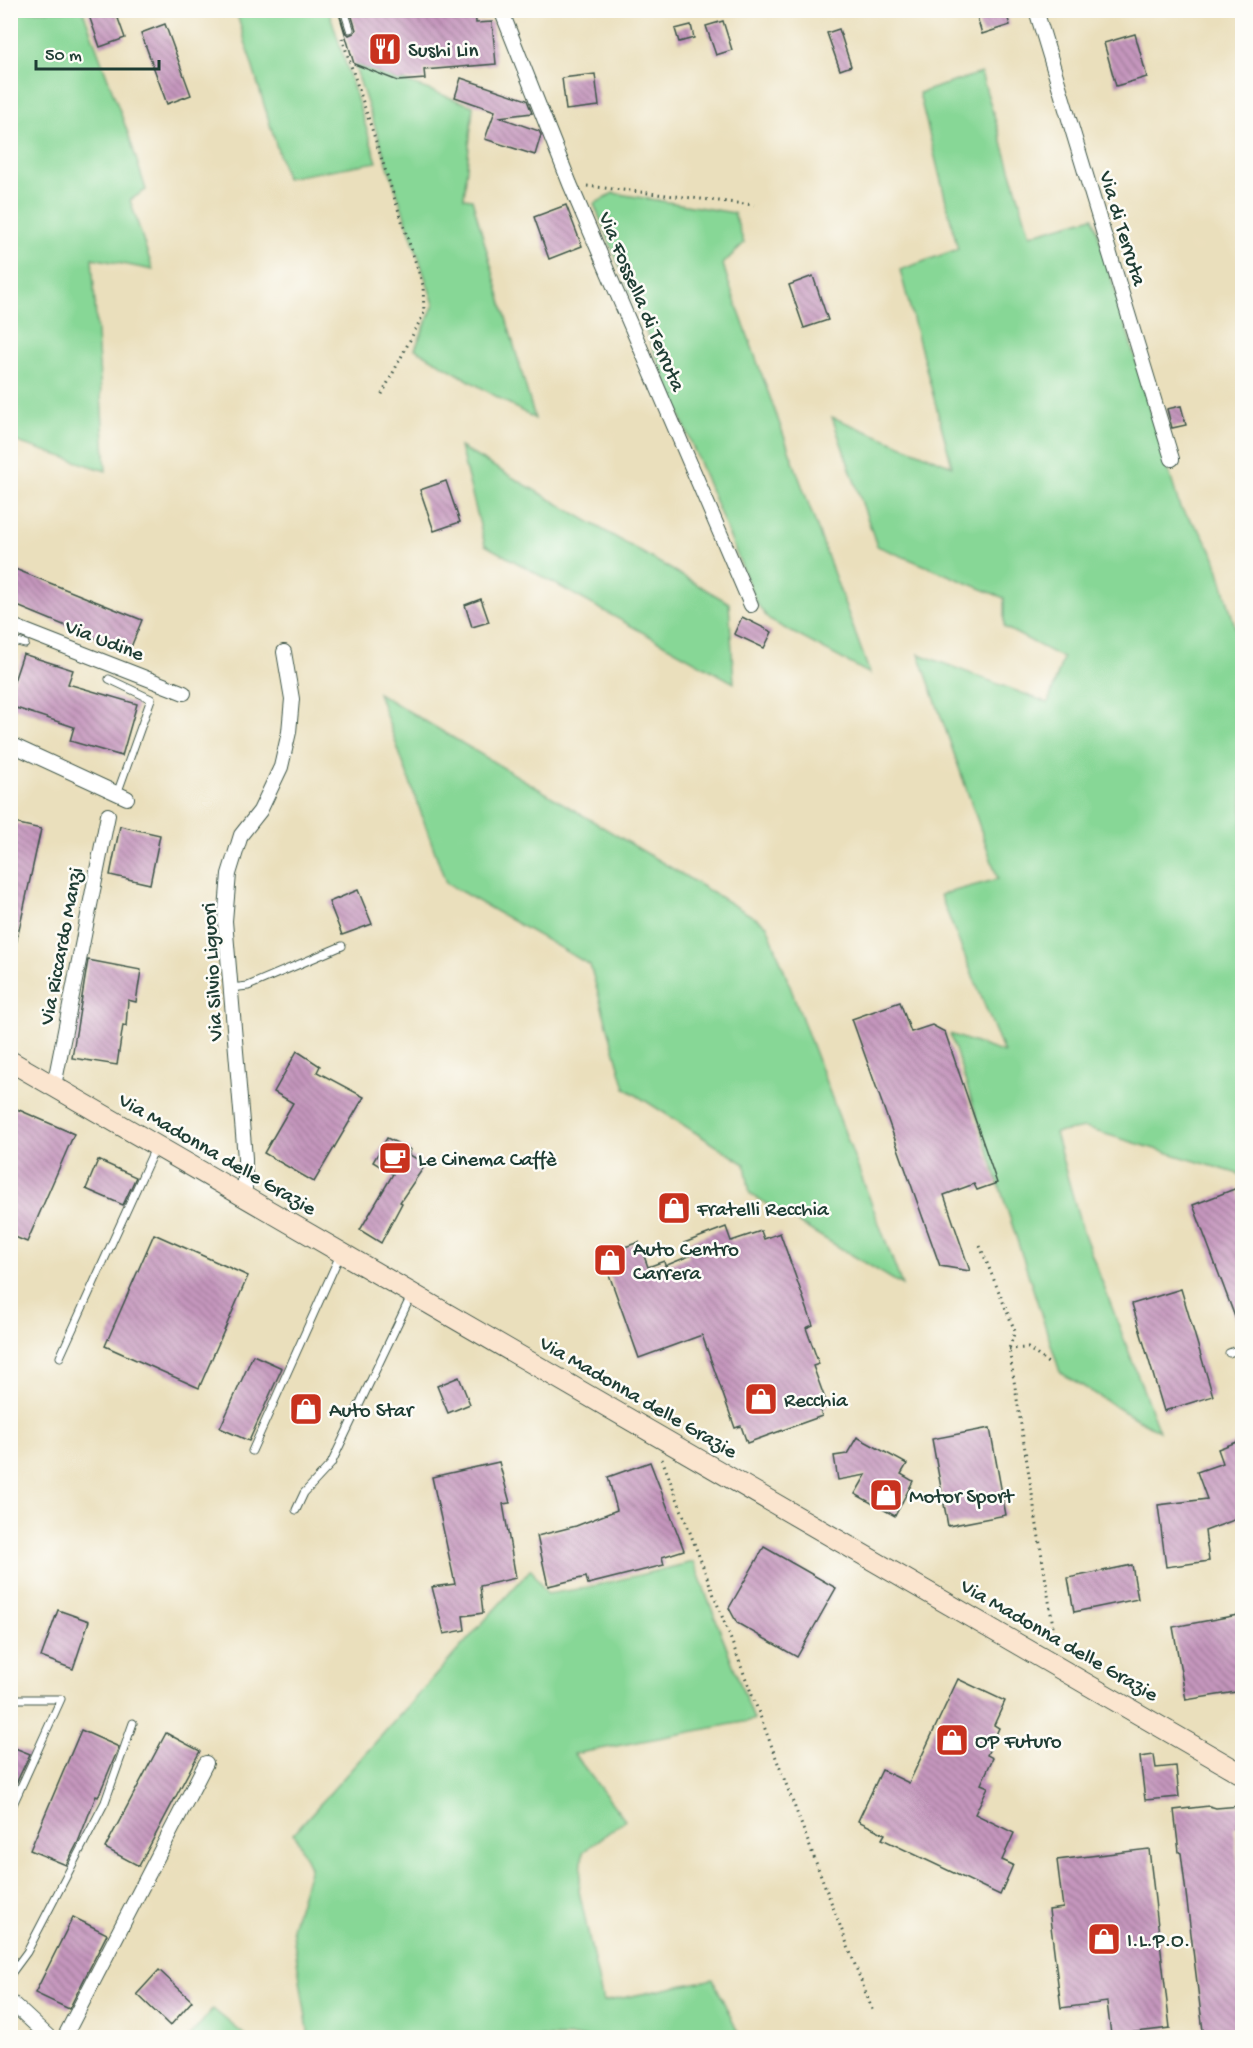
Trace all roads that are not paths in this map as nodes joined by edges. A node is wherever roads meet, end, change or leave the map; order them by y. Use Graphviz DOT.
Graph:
graph roads {
  1 [pos="344,10"];
  2 [pos="501,10"];
  3 [pos="1036,10"];
  4 [pos="350,28"];
  5 [pos="1172,459"];
  6 [pos="751,605"];
  7 [pos="10,625"];
  8 [pos="10,640"];
  9 [pos="25,644"];
  10 [pos="284,652"];
  11 [pos="110,679"];
  12 [pos="184,693"];
  13 [pos="10,744"];
  14 [pos="122,796"];
  15 [pos="108,815"];
  16 [pos="342,946"];
  17 [pos="231,988"];
  18 [pos="10,1061"];
  19 [pos="54,1086"];
  20 [pos="156,1145"];
  21 [pos="245,1197"];
  22 [pos="341,1253"];
  23 [pos="412,1294"];
  24 [pos="1242,1348"];
  25 [pos="1229,1353"];
  26 [pos="60,1357"];
  27 [pos="252,1451"];
  28 [pos="296,1510"];
  29 [pos="11,1699"];
  30 [pos="133,1723"];
  31 [pos="206,1763"];
  32 [pos="1242,1774"];
  33 [pos="10,1811"];
  34 [pos="10,1975"];
  35 [pos="10,2001"];
  36 [pos="50,2037"];
  37 [pos="64,2037"];
  1 -- 4 [label="lane"];
  2 -- 6 [label="street, Via Fossella di Terruta"];
  3 -- 5 [label="street, Via di Terruta"];
  7 -- 12 [label="street, Via Udine"];
  8 -- 9 [label="lane"];
  10 -- 17 [label="street, Via Silvio Liguori"];
  11 -- 14 [label="lane"];
  13 -- 14 [label="street"];
  15 -- 19 [label="street, Via Riccardo Manzi"];
  16 -- 17 [label="lane"];
  17 -- 21 [label="street, Via Silvio Liguori"];
  18 -- 19 [label="street, Via Madonna delle Grazie"];
  19 -- 20 [label="street, Via Madonna delle Grazie"];
  20 -- 21 [label="street, Via Madonna delle Grazie"];
  20 -- 26 [label="lane"];
  21 -- 22 [label="street, Via Madonna delle Grazie"];
  22 -- 23 [label="street, Via Madonna delle Grazie"];
  22 -- 27 [label="lane"];
  23 -- 28 [label="lane"];
  23 -- 32 [label="street, Via Madonna delle Grazie"];
  24 -- 25 [label="lane"];
  29 -- 33 [label="lane"];
  30 -- 34 [label="lane"];
  31 -- 37 [label="street"];
  35 -- 36 [label="street"];
}
